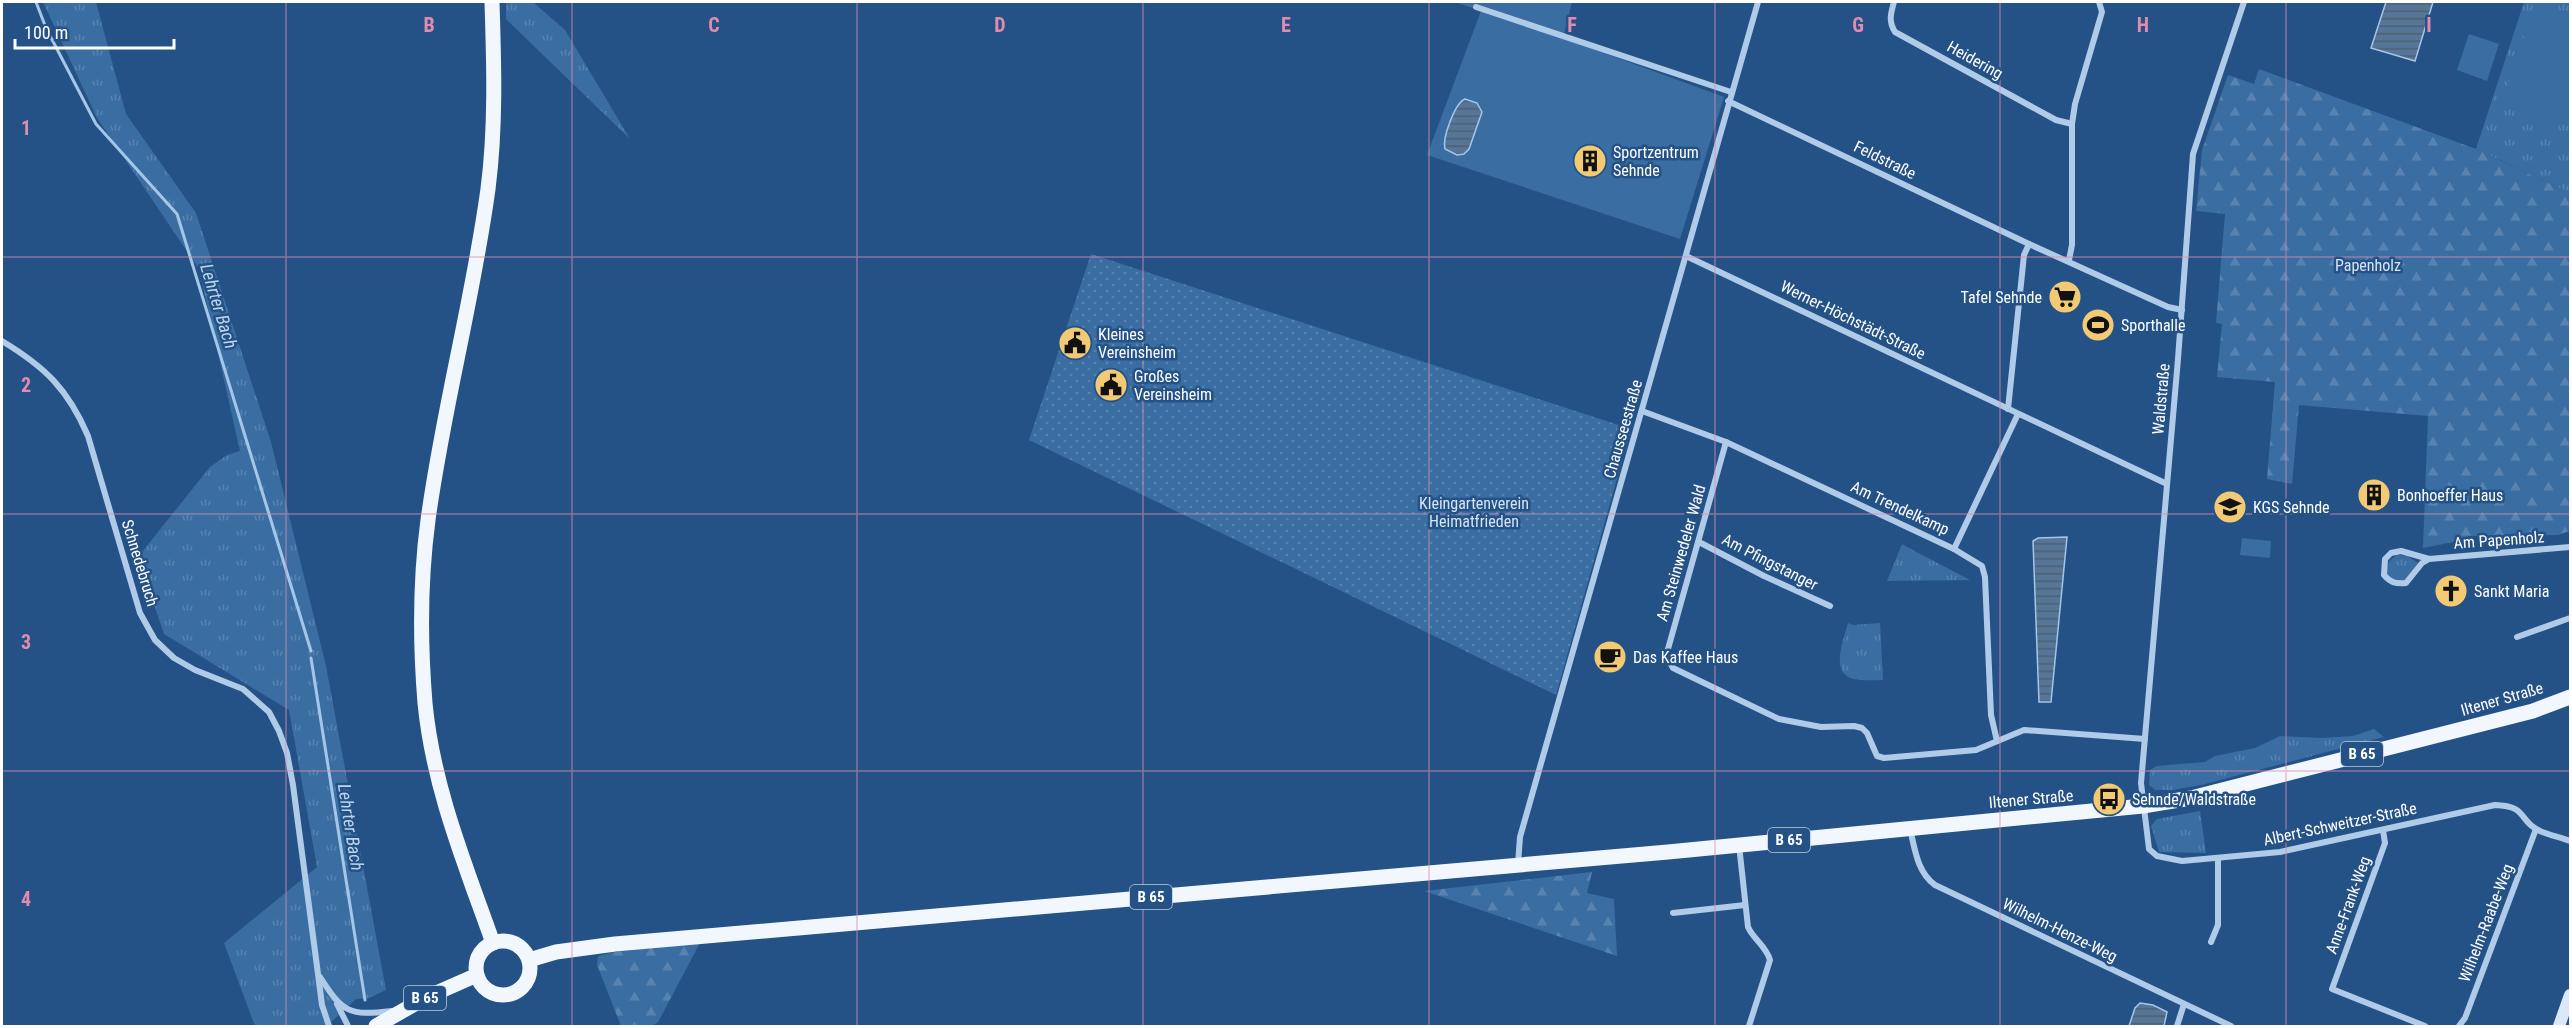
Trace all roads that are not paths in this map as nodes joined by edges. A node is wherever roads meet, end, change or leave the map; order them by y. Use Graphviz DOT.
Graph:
graph roads {
  1 [pos="492,2"];
  2 [pos="1758,2"];
  3 [pos="1894,2"];
  4 [pos="2099,2"];
  5 [pos="2244,2"];
  6 [pos="1476,7"];
  7 [pos="1731,92"];
  8 [pos="1728,101"];
  9 [pos="2072,124"];
  10 [pos="2029,244"];
  11 [pos="1686,256"];
  12 [pos="2069,260"];
  13 [pos="2182,310"];
  14 [pos="2,341"];
  15 [pos="2008,410"];
  16 [pos="1642,411"];
  17 [pos="2018,414"];
  18 [pos="1726,442"];
  19 [pos="2167,484"];
  20 [pos="1699,542"];
  21 [pos="2571,547"];
  22 [pos="1954,549"];
  23 [pos="2429,559"];
  24 [pos="1830,606"];
  25 [pos="2571,618"];
  26 [pos="2517,637"];
  27 [pos="2571,697"];
  28 [pos="2145,739"];
  29 [pos="1997,741"];
  30 [pos="2143,806"];
  31 [pos="1910,828"];
  32 [pos="2536,829"];
  33 [pos="2383,830"];
  34 [pos="2571,841"];
  35 [pos="1738,845"];
  36 [pos="2218,859"];
  37 [pos="1518,865"];
  38 [pos="1745,905"];
  39 [pos="1673,913"];
  40 [pos="2211,942"];
  41 [pos="493,943"];
  42 [pos="529,960"];
  43 [pos="318,974"];
  44 [pos="477,975"];
  45 [pos="2571,995"];
  46 [pos="337,1004"];
  47 [pos="2184,1004"];
  48 [pos="402,1010"];
  49 [pos="329,1026"];
  50 [pos="348,1026"];
  51 [pos="376,1026"];
  52 [pos="1749,1026"];
  53 [pos="2176,1026"];
  54 [pos="2231,1026"];
  55 [pos="2425,1026"];
  56 [pos="2459,1026"];
  57 [pos="2559,1026"];
  1 -- 41 [label="main road"];
  2 -- 7 [label="street, Chausseestraße"];
  3 -- 9 [label="street, Heidering"];
  4 -- 9 [label="street"];
  5 -- 13 [label="street, Waldstraße"];
  6 -- 7 [label="street"];
  7 -- 8 [label="street, Chausseestraße"];
  8 -- 10 [label="street, Feldstraße"];
  8 -- 11 [label="street, Chausseestraße"];
  9 -- 12 [label="street"];
  10 -- 12 [label="street, Feldstraße"];
  10 -- 15 [label="street"];
  11 -- 15 [label="street, Werner-Höchstädt-Straße"];
  11 -- 16 [label="street, Chausseestraße"];
  12 -- 13 [label="street, Feldstraße"];
  13 -- 19 [label="street, Waldstraße"];
  14 -- 43 [label="street, Schnedebruch"];
  15 -- 17 [label="street, Werner-Höchstädt-Straße"];
  16 -- 18 [label="street, Am Trendelkamp"];
  16 -- 37 [label="street, Chausseestraße"];
  17 -- 19 [label="street, Werner-Höchstädt-Straße"];
  17 -- 22 [label="street"];
  18 -- 20 [label="street, Am Steinwedeler Wald"];
  18 -- 22 [label="street, Am Trendelkamp"];
  19 -- 28 [label="street, Waldstraße"];
  20 -- 24 [label="street, Am Pfingstanger"];
  20 -- 29 [label="street, Am Steinwedeler Wald"];
  21 -- 23 [label="street, Am Papenholz"];
  22 -- 29 [label="street, Am Trendelkamp"];
  23 -- 23 [label="street, Am Papenholz"];
  25 -- 26 [label="street"];
  27 -- 30 [label="main road, Iltener Straße / B 65"];
  28 -- 29 [label="street, Am Steinwedeler Wald"];
  28 -- 30 [label="street, Waldstraße"];
  30 -- 31 [label="main road, Iltener Straße / B 65"];
  30 -- 36 [label="street, Albert-Schweitzer-Straße"];
  31 -- 35 [label="main road, Iltener Straße / B 65"];
  31 -- 47 [label="street, Wilhelm-Henze-Weg"];
  32 -- 33 [label="street, Albert-Schweitzer-Straße"];
  32 -- 34 [label="street, Albert-Schweitzer-Straße"];
  32 -- 56 [label="street, Wilhelm-Raabe-Weg"];
  33 -- 36 [label="street, Albert-Schweitzer-Straße"];
  33 -- 55 [label="street, Anne-Frank-Weg"];
  35 -- 37 [label="main road, Iltener Straße / B 65"];
  35 -- 38 [label="street"];
  36 -- 40 [label="street"];
  37 -- 42 [label="main road, B 65"];
  38 -- 39 [label="street"];
  38 -- 52 [label="street"];
  41 -- 42 [label="main road"];
  41 -- 44 [label="main road"];
  42 -- 44 [label="main road"];
  43 -- 46 [label="street, Schnedebruch"];
  43 -- 49 [label="street, Schnedebruch"];
  44 -- 48 [label="main road, B 65"];
  45 -- 57 [label="main road"];
  46 -- 48 [label="street"];
  46 -- 50 [label="street, Schnedebruch"];
  47 -- 53 [label="street"];
  47 -- 54 [label="street, Wilhelm-Henze-Weg"];
  48 -- 51 [label="main road, B 65"];
}
